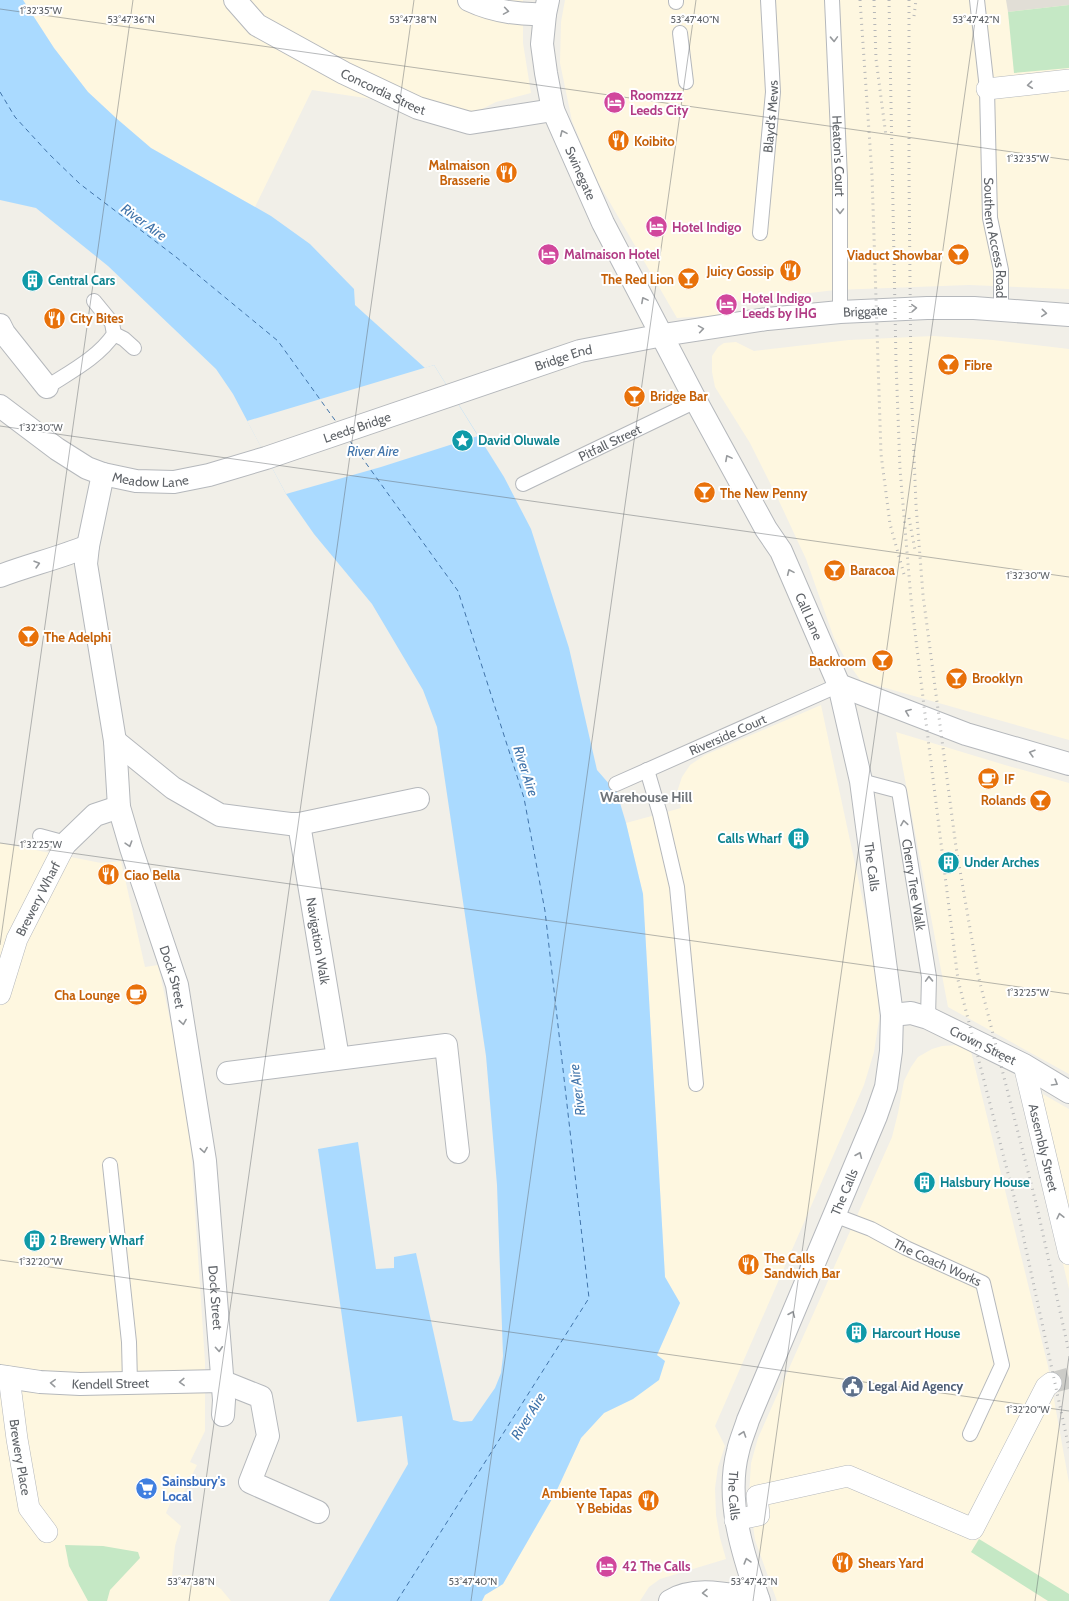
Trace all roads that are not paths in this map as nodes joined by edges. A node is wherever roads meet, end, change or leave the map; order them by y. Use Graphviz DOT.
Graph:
graph roads {
  1 [pos="235,0"];
  2 [pos="469,0"];
  3 [pos="768,0"];
  4 [pos="832,0"];
  5 [pos="977,0"];
  6 [pos="547,7"];
  7 [pos="680,33"];
  8 [pos="1069,80"];
  9 [pos="686,82"];
  10 [pos="986,90"];
  11 [pos="553,110"];
  12 [pos="760,233"];
  13 [pos="94,301"];
  14 [pos="1001,309"];
  15 [pos="840,312"];
  16 [pos="1069,315"];
  17 [pos="1,334"];
  18 [pos="114,334"];
  19 [pos="662,335"];
  20 [pos="134,348"];
  21 [pos="47,387"];
  22 [pos="467,390"];
  23 [pos="696,400"];
  24 [pos="0,406"];
  25 [pos="247,464"];
  26 [pos="104,474"];
  27 [pos="523,484"];
  28 [pos="88,546"];
  29 [pos="0,576"];
  30 [pos="839,685"];
  31 [pos="115,741"];
  32 [pos="1069,764"];
  33 [pos="646,770"];
  34 [pos="860,780"];
  35 [pos="616,784"];
  36 [pos="418,799"];
  37 [pos="119,807"];
  38 [pos="299,824"];
  39 [pos="40,836"];
  40 [pos="66,843"];
  41 [pos="0,994"];
  42 [pos="892,1015"];
  43 [pos="928,1018"];
  44 [pos="338,1058"];
  45 [pos="1024,1065"];
  46 [pos="228,1073"];
  47 [pos="696,1084"];
  48 [pos="1069,1092"];
  49 [pos="458,1152"];
  50 [pos="110,1165"];
  51 [pos="834,1215"];
  52 [pos="1069,1254"];
  53 [pos="4,1377"];
  54 [pos="222,1381"];
  55 [pos="130,1383"];
  56 [pos="1051,1383"];
  57 [pos="223,1415"];
  58 [pos="970,1434"];
  59 [pos="318,1512"];
  60 [pos="735,1520"];
  61 [pos="47,1532"];
  62 [pos="758,1600"];
  63 [pos="670,1601"];
  1 -- 11 [label="street, Concordia Street"];
  2 -- 6 [label="street, one-way"];
  3 -- 12 [label="lane, Blayd's Mews"];
  4 -- 15 [label="lane, Heaton's Court, one-way"];
  5 -- 10 [label="lane, Southern Access Road"];
  6 -- 11 [label="street, Swinegate"];
  7 -- 9 [label="lane"];
  8 -- 10 [label="street, one-way"];
  10 -- 14 [label="lane, Southern Access Road"];
  19 -- 11 [label="street, Swinegate, one-way"];
  13 -- 18 [label="lane"];
  15 -- 14 [label="street, Briggate, one-way"];
  14 -- 16 [label="street, Briggate, one-way"];
  19 -- 15 [label="street, Briggate, one-way"];
  17 -- 21 [label="street"];
  18 -- 20 [label="lane"];
  18 -- 21 [label="lane"];
  19 -- 22 [label="street, Bridge End"];
  19 -- 23 [label="street, Call Lane"];
  22 -- 25 [label="street, Leeds Bridge"];
  23 -- 27 [label="lane, Pitfall Street"];
  30 -- 23 [label="street, Call Lane, one-way"];
  24 -- 26 [label="street, Meadow Lane"];
  25 -- 26 [label="street, Meadow Lane"];
  26 -- 28 [label="street, Dock Street"];
  29 -- 28 [label="street, one-way"];
  28 -- 31 [label="street, Dock Street"];
  32 -- 30 [label="street, one-way"];
  30 -- 33 [label="lane, Riverside Court"];
  30 -- 34 [label="street, The Calls"];
  31 -- 37 [label="street, Dock Street"];
  31 -- 38 [label="street"];
  33 -- 35 [label="lane, Riverside Court"];
  33 -- 47 [label="lane"];
  34 -- 42 [label="street, The Calls"];
  43 -- 34 [label="lane, Cherry Tree Walk, one-way"];
  36 -- 38 [label="street"];
  37 -- 40 [label="street, Brewery Wharf"];
  37 -- 54 [label="street, Dock Street, one-way"];
  38 -- 44 [label="street, Navigation Walk"];
  39 -- 40 [label="lane"];
  40 -- 41 [label="street, Brewery Wharf"];
  42 -- 43 [label="street, Crown Street"];
  51 -- 42 [label="street, The Calls, one-way"];
  43 -- 45 [label="street, Crown Street"];
  44 -- 46 [label="street"];
  44 -- 49 [label="street"];
  45 -- 48 [label="street, Crown Street, one-way"];
  52 -- 45 [label="street, Assembly Street, one-way"];
  50 -- 55 [label="lane"];
  51 -- 58 [label="lane, The Coach Works"];
  60 -- 51 [label="street, The Calls, one-way"];
  55 -- 53 [label="street, Kendell Street, one-way"];
  53 -- 61 [label="street, Brewery Place"];
  54 -- 55 [label="street, Kendell Street, one-way"];
  54 -- 57 [label="street, Dock Street"];
  54 -- 59 [label="street"];
  56 -- 60 [label="street"];
  62 -- 60 [label="street, The Calls, one-way"];
  62 -- 63 [label="street, The Calls, one-way"];
}
